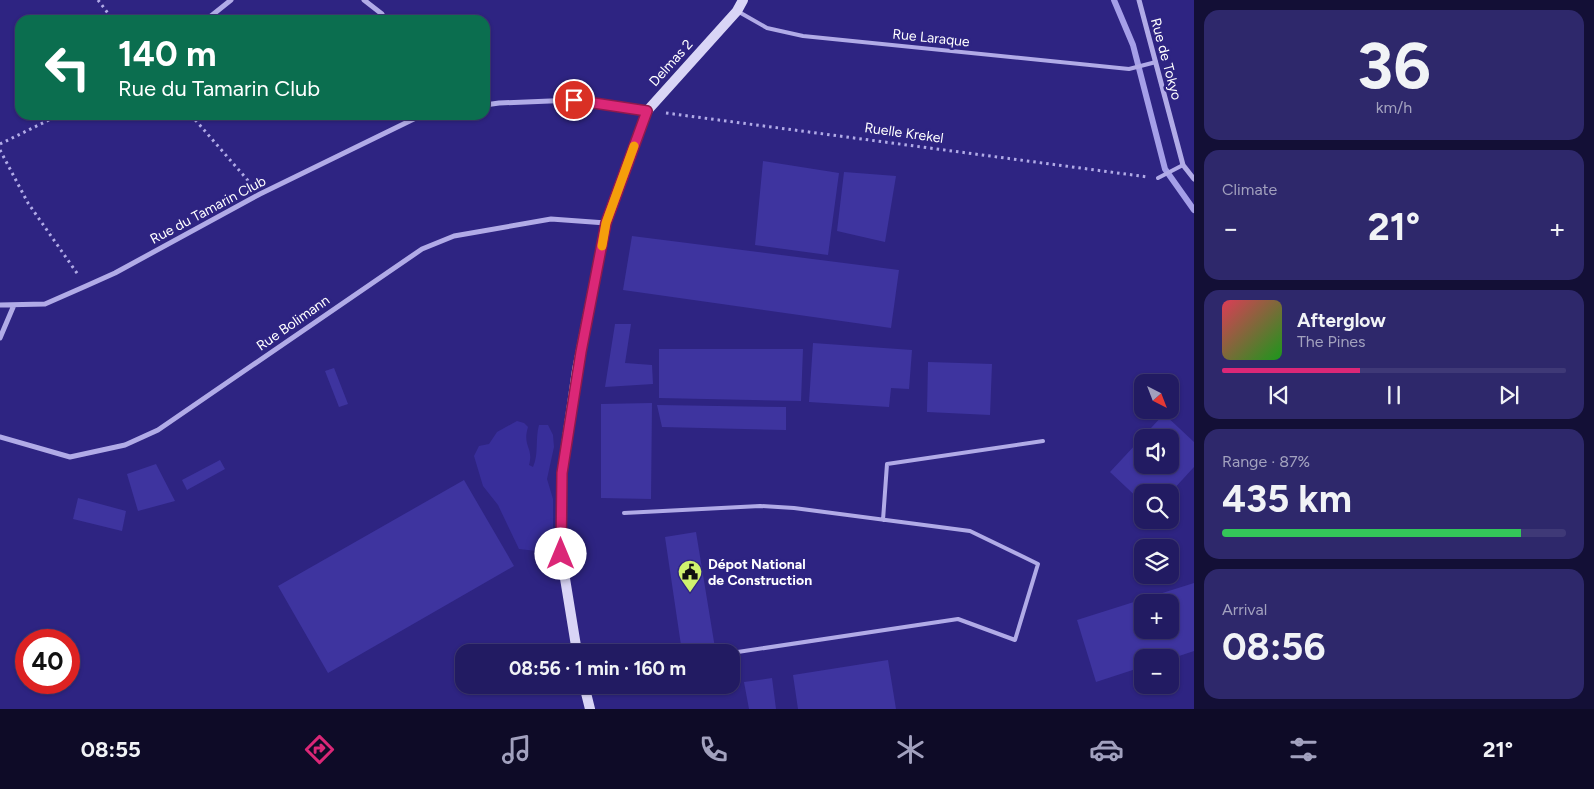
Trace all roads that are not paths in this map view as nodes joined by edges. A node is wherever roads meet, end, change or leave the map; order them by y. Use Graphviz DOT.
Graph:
graph roads {
  1 [pos="231,0"];
  2 [pos="364,0"];
  3 [pos="743,0"];
  4 [pos="1139,0"];
  5 [pos="737,12"];
  6 [pos="212,15"];
  7 [pos="382,15"];
  8 [pos="1156,62"];
  9 [pos="490,104"];
  10 [pos="647,111"];
  11 [pos="412,120"];
  12 [pos="1183,165"];
  13 [pos="1158,178"];
  14 [pos="1194,179"];
  15 [pos="606,223"];
  16 [pos="0,304"];
  17 [pos="14,305"];
  18 [pos="0,338"];
  19 [pos="0,437"];
  20 [pos="1043,441"];
  21 [pos="624,513"];
  22 [pos="882,520"];
  23 [pos="576,644"];
  24 [pos="740,652"];
  25 [pos="586,694"];
  26 [pos="590,709"];
  1 -- 6 [label="street"];
  2 -- 7 [label="street"];
  3 -- 5 [label="street, Delmas 2"];
  4 -- 8 [label="street, Rue de Tokyo"];
  5 -- 8 [label="lane, Rue Laraque"];
  5 -- 10 [label="street, Delmas 2"];
  8 -- 12 [label="street, Rue de Tokyo"];
  9 -- 10 [label="street"];
  10 -- 15 [label="street, Delmas 2"];
  11 -- 17 [label="street, Rue du Tamarin Club"];
  12 -- 13 [label="lane"];
  12 -- 14 [label="street, Rue de Tokyo"];
  15 -- 19 [label="street, Rue Bolimann"];
  15 -- 23 [label="street, Delmas 2"];
  16 -- 17 [label="street, Rue du Tamarin Club"];
  17 -- 18 [label="street"];
  20 -- 22 [label="lane"];
  21 -- 22 [label="lane"];
  22 -- 24 [label="lane"];
  25 -- 26 [label="street"];
}
